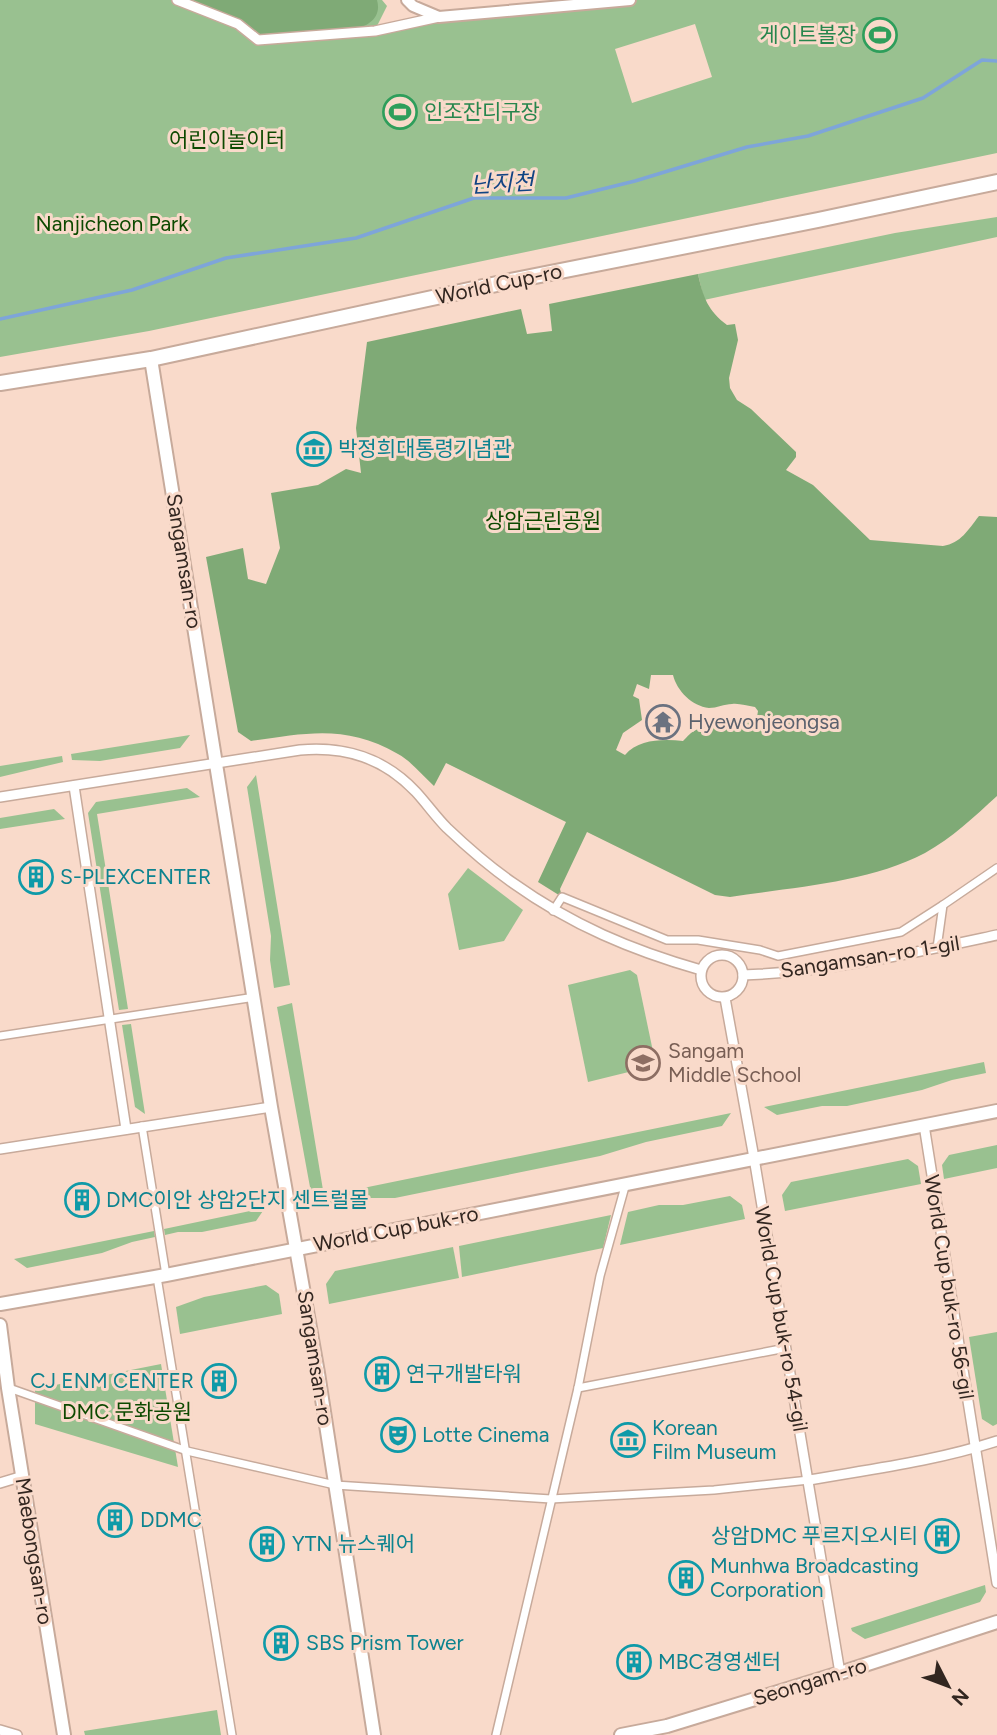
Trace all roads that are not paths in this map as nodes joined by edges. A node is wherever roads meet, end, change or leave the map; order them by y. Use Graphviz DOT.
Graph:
graph roads {
  1 [pos="177,0"];
  2 [pos="407,0"];
  3 [pos="630,0"];
  4 [pos="439,17"];
  5 [pos="997,182"];
  6 [pos="151,359"];
  7 [pos="0,383"];
  8 [pos="216,764"];
  9 [pos="74,786"];
  10 [pos="0,797"];
  11 [pos="997,868"];
  12 [pos="943,905"];
  13 [pos="553,911"];
  14 [pos="997,935"];
  15 [pos="937,948"];
  16 [pos="701,970"];
  17 [pos="743,975"];
  18 [pos="254,997"];
  19 [pos="725,998"];
  20 [pos="108,1020"];
  21 [pos="0,1036"];
  22 [pos="271,1107"];
  23 [pos="997,1111"];
  24 [pos="924,1125"];
  25 [pos="142,1126"];
  26 [pos="126,1129"];
  27 [pos="0,1149"];
  28 [pos="754,1157"];
  29 [pos="626,1182"];
  30 [pos="296,1248"];
  31 [pos="162,1276"];
  32 [pos="0,1304"];
  33 [pos="0,1325"];
  34 [pos="786,1348"];
  35 [pos="8,1388"];
  36 [pos="578,1388"];
  37 [pos="997,1441"];
  38 [pos="975,1448"];
  39 [pos="187,1451"];
  40 [pos="23,1476"];
  41 [pos="809,1480"];
  42 [pos="0,1483"];
  43 [pos="335,1485"];
  44 [pos="551,1499"];
  45 [pos="997,1583"];
  46 [pos="997,1622"];
  47 [pos="840,1673"];
  48 [pos="0,1730"];
  49 [pos="17,1735"];
  50 [pos="64,1735"];
  51 [pos="232,1735"];
  52 [pos="374,1735"];
  53 [pos="496,1735"];
  54 [pos="621,1735"];
  1 -- 4 [label="street"];
  2 -- 4 [label="street"];
  3 -- 4 [label="street"];
  5 -- 6 [label="main road, World Cup-ro"];
  6 -- 7 [label="main road, World Cup-ro"];
  6 -- 8 [label="main road, Sangamsan-ro"];
  8 -- 9 [label="street"];
  8 -- 13 [label="street"];
  8 -- 18 [label="main road, Sangamsan-ro"];
  9 -- 10 [label="street"];
  9 -- 20 [label="street"];
  11 -- 12 [label="street"];
  12 -- 13 [label="street"];
  12 -- 15 [label="street"];
  13 -- 16 [label="street"];
  14 -- 15 [label="street, Sangamsan-ro 1-gil"];
  15 -- 17 [label="street, Sangamsan-ro 1-gil"];
  16 -- 17 [label="street"];
  16 -- 19 [label="street"];
  17 -- 19 [label="street"];
  18 -- 20 [label="street"];
  18 -- 22 [label="main road, Sangamsan-ro"];
  19 -- 28 [label="street"];
  20 -- 21 [label="street"];
  20 -- 26 [label="street"];
  22 -- 25 [label="street"];
  22 -- 30 [label="main road, Sangamsan-ro"];
  23 -- 24 [label="main road, World Cup buk-ro"];
  24 -- 28 [label="main road, World Cup buk-ro"];
  24 -- 38 [label="street, World Cup buk-ro 56-gil"];
  25 -- 26 [label="street"];
  25 -- 31 [label="street"];
  26 -- 27 [label="street"];
  28 -- 29 [label="main road, World Cup buk-ro"];
  28 -- 34 [label="street, World Cup buk-ro 54-gil"];
  29 -- 30 [label="main road, World Cup buk-ro"];
  29 -- 36 [label="street"];
  30 -- 31 [label="main road, World Cup buk-ro"];
  30 -- 43 [label="main road, Sangamsan-ro"];
  31 -- 32 [label="main road, World Cup buk-ro"];
  31 -- 39 [label="street"];
  33 -- 35 [label="main road, Maebongsan-ro"];
  34 -- 36 [label="street"];
  34 -- 41 [label="street, World Cup buk-ro 54-gil"];
  35 -- 39 [label="street"];
  35 -- 40 [label="main road, Maebongsan-ro"];
  36 -- 44 [label="street"];
  37 -- 38 [label="street"];
  38 -- 41 [label="street"];
  38 -- 45 [label="street, World Cup buk-ro 56-gil"];
  39 -- 43 [label="street"];
  39 -- 51 [label="street"];
  40 -- 42 [label="street"];
  40 -- 50 [label="main road, Maebongsan-ro"];
  41 -- 44 [label="street"];
  41 -- 47 [label="street, World Cup buk-ro 54-gil"];
  43 -- 44 [label="street"];
  43 -- 52 [label="main road, Sangamsan-ro"];
  44 -- 53 [label="street"];
  46 -- 47 [label="main road, Seongam-ro"];
  47 -- 54 [label="main road, Seongam-ro"];
  48 -- 49 [label="street"];
}
